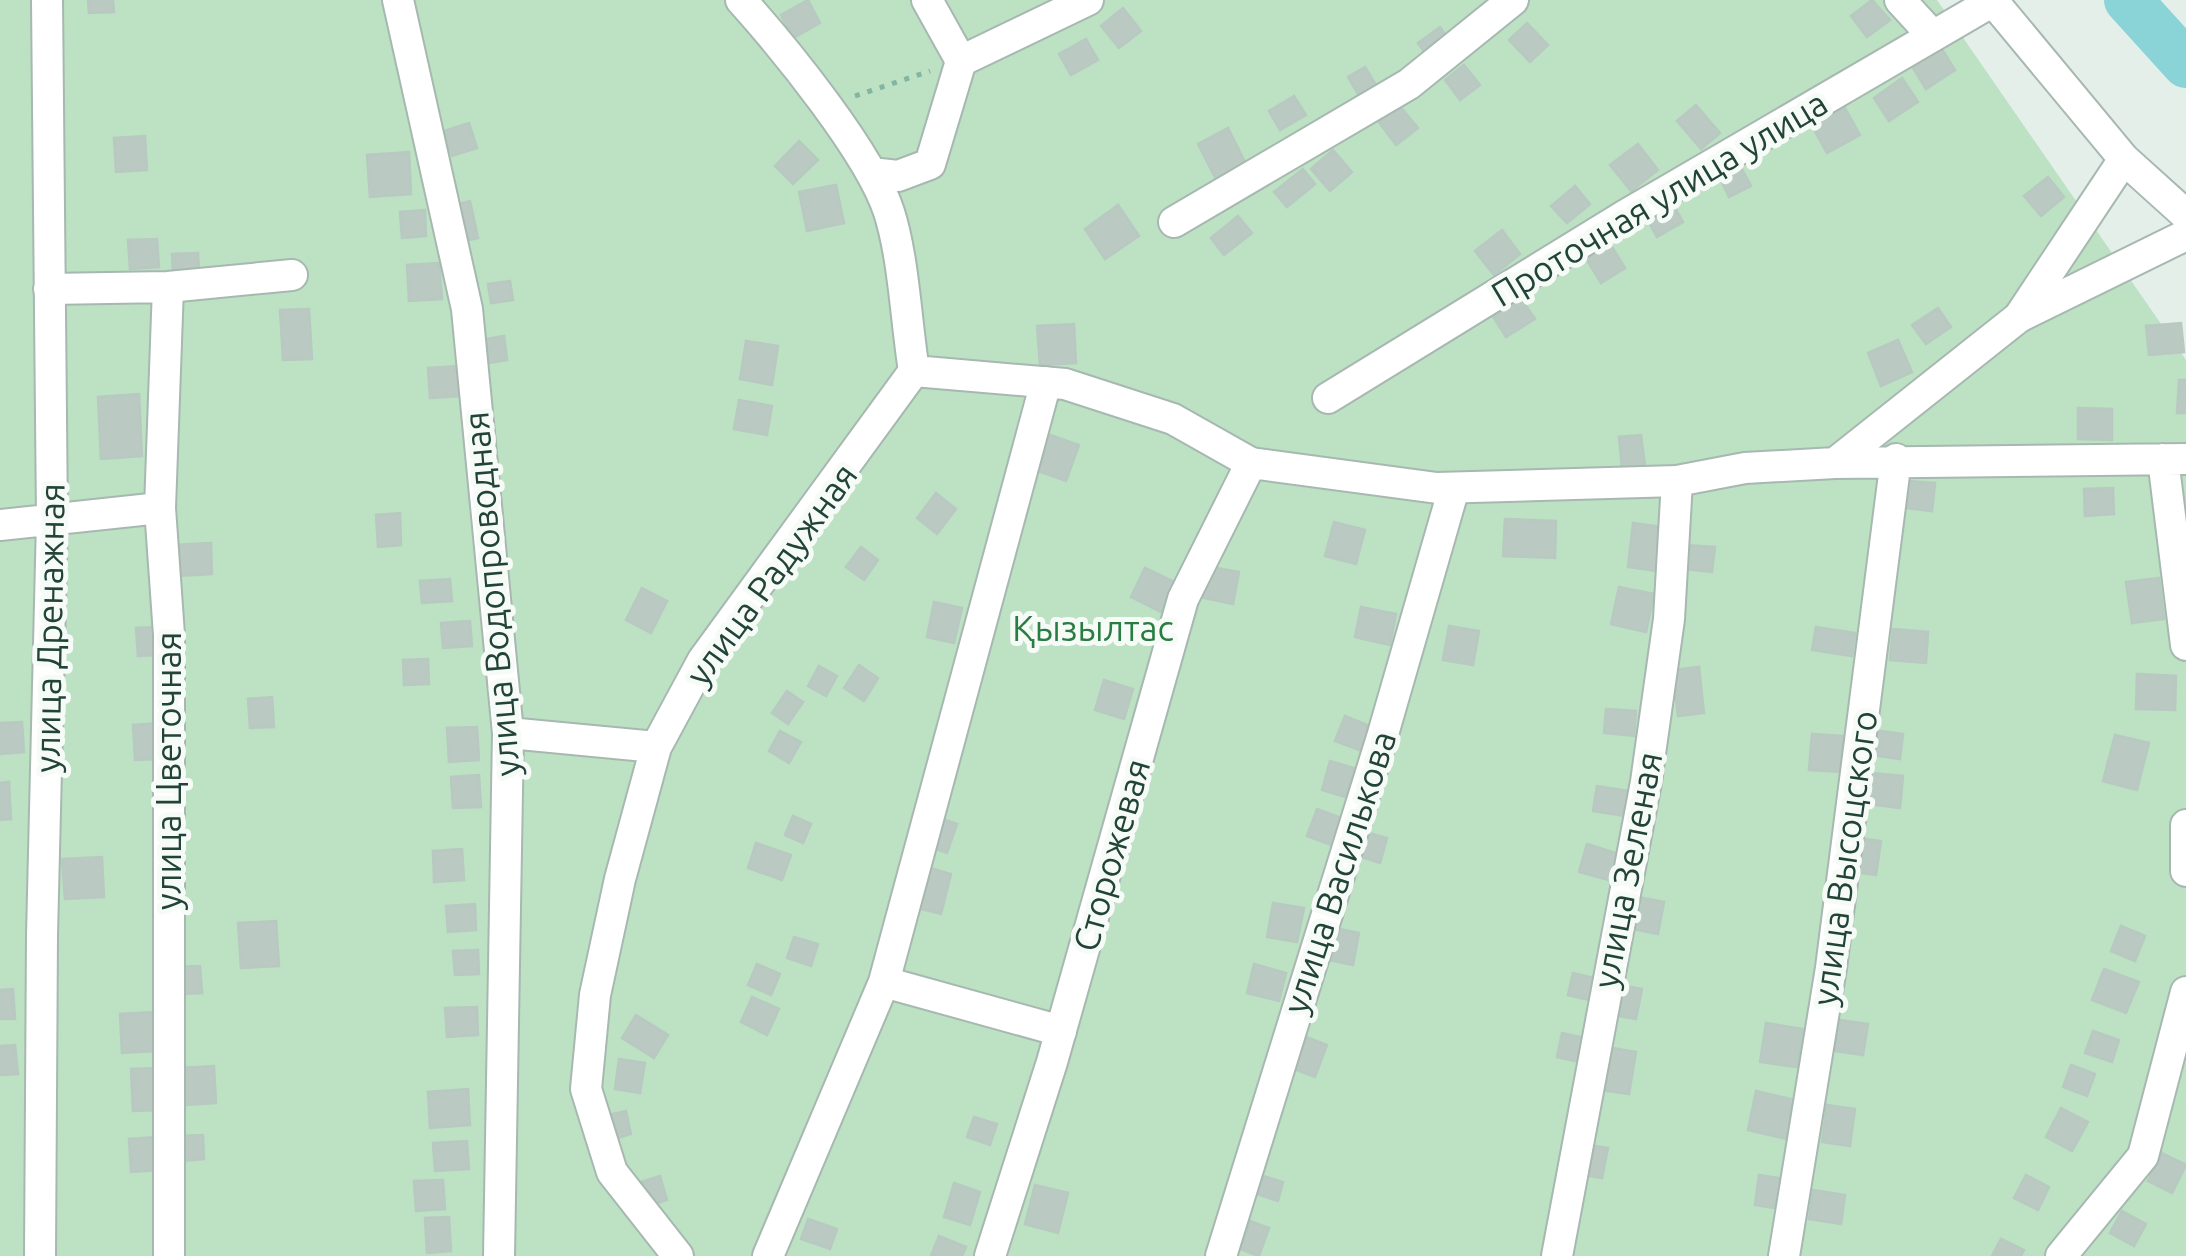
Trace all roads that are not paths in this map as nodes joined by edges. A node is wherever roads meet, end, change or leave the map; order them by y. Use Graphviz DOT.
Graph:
graph roads {
  1 [pos="46,0"];
  2 [pos="398,0"];
  3 [pos="741,0"];
  4 [pos="927,0"];
  5 [pos="1088,0"];
  6 [pos="1513,0"];
  7 [pos="1900,0"];
  8 [pos="1993,1"];
  9 [pos="1933,36"];
  10 [pos="961,61"];
  11 [pos="2124,159"];
  12 [pos="871,174"];
  13 [pos="2176,205"];
  14 [pos="1174,222"];
  15 [pos="2186,235"];
  16 [pos="292,274"];
  17 [pos="168,287"];
  18 [pos="49,289"];
  19 [pos="2019,317"];
  20 [pos="914,371"];
  21 [pos="1046,382"];
  22 [pos="1328,398"];
  23 [pos="1896,459"];
  24 [pos="2175,459"];
  25 [pos="1251,463"];
  26 [pos="1835,463"];
  27 [pos="1678,481"];
  28 [pos="1454,488"];
  29 [pos="160,508"];
  30 [pos="52,520"];
  31 [pos="0,525"];
  32 [pos="2186,645"];
  33 [pos="508,733"];
  34 [pos="656,746"];
  35 [pos="2186,825"];
  36 [pos="2186,869"];
  37 [pos="884,982"];
  38 [pos="2186,992"];
  39 [pos="1061,1030"];
  40 [pos="40,1256"];
  41 [pos="168,1256"];
  42 [pos="499,1256"];
  43 [pos="678,1256"];
  44 [pos="768,1256"];
  45 [pos="990,1256"];
  46 [pos="1221,1256"];
  47 [pos="1557,1256"];
  48 [pos="1784,1256"];
  49 [pos="2061,1256"];
  1 -- 18 [label="street, улица Дренажная"];
  2 -- 33 [label="street, улица Водопроводная"];
  3 -- 12 [label="street"];
  4 -- 10 [label="street"];
  5 -- 10 [label="street"];
  6 -- 14 [label="street"];
  7 -- 9 [label="street"];
  8 -- 9 [label="street, Проточная улица улица"];
  8 -- 11 [label="street"];
  9 -- 22 [label="street, Проточная улица улица"];
  10 -- 12 [label="street"];
  11 -- 13 [label="street"];
  11 -- 19 [label="street"];
  12 -- 20 [label="street"];
  15 -- 19 [label="street"];
  16 -- 17 [label="street"];
  17 -- 18 [label="street"];
  17 -- 29 [label="street, улица Цветочная"];
  18 -- 30 [label="street, улица Дренажная"];
  19 -- 26 [label="street"];
  20 -- 21 [label="street"];
  20 -- 34 [label="street, улица Радужная"];
  21 -- 25 [label="street"];
  21 -- 37 [label="street"];
  23 -- 24 [label="street"];
  23 -- 26 [label="street"];
  23 -- 48 [label="street, улица Высоцского"];
  24 -- 32 [label="street"];
  25 -- 28 [label="street"];
  25 -- 39 [label="street, Сторожевая"];
  26 -- 27 [label="street"];
  27 -- 28 [label="street"];
  27 -- 47 [label="street, улица Зеленая"];
  28 -- 46 [label="street, улица Василькова"];
  29 -- 30 [label="street"];
  29 -- 41 [label="street, улица Цветочная"];
  30 -- 31 [label="street"];
  30 -- 40 [label="street, улица Дренажная"];
  33 -- 34 [label="street"];
  33 -- 42 [label="street, улица Водопроводная"];
  34 -- 43 [label="street, улица Радужная"];
  35 -- 36 [label="street"];
  37 -- 39 [label="street"];
  37 -- 44 [label="street"];
  38 -- 49 [label="street"];
  39 -- 45 [label="street, Сторожевая"];
}
